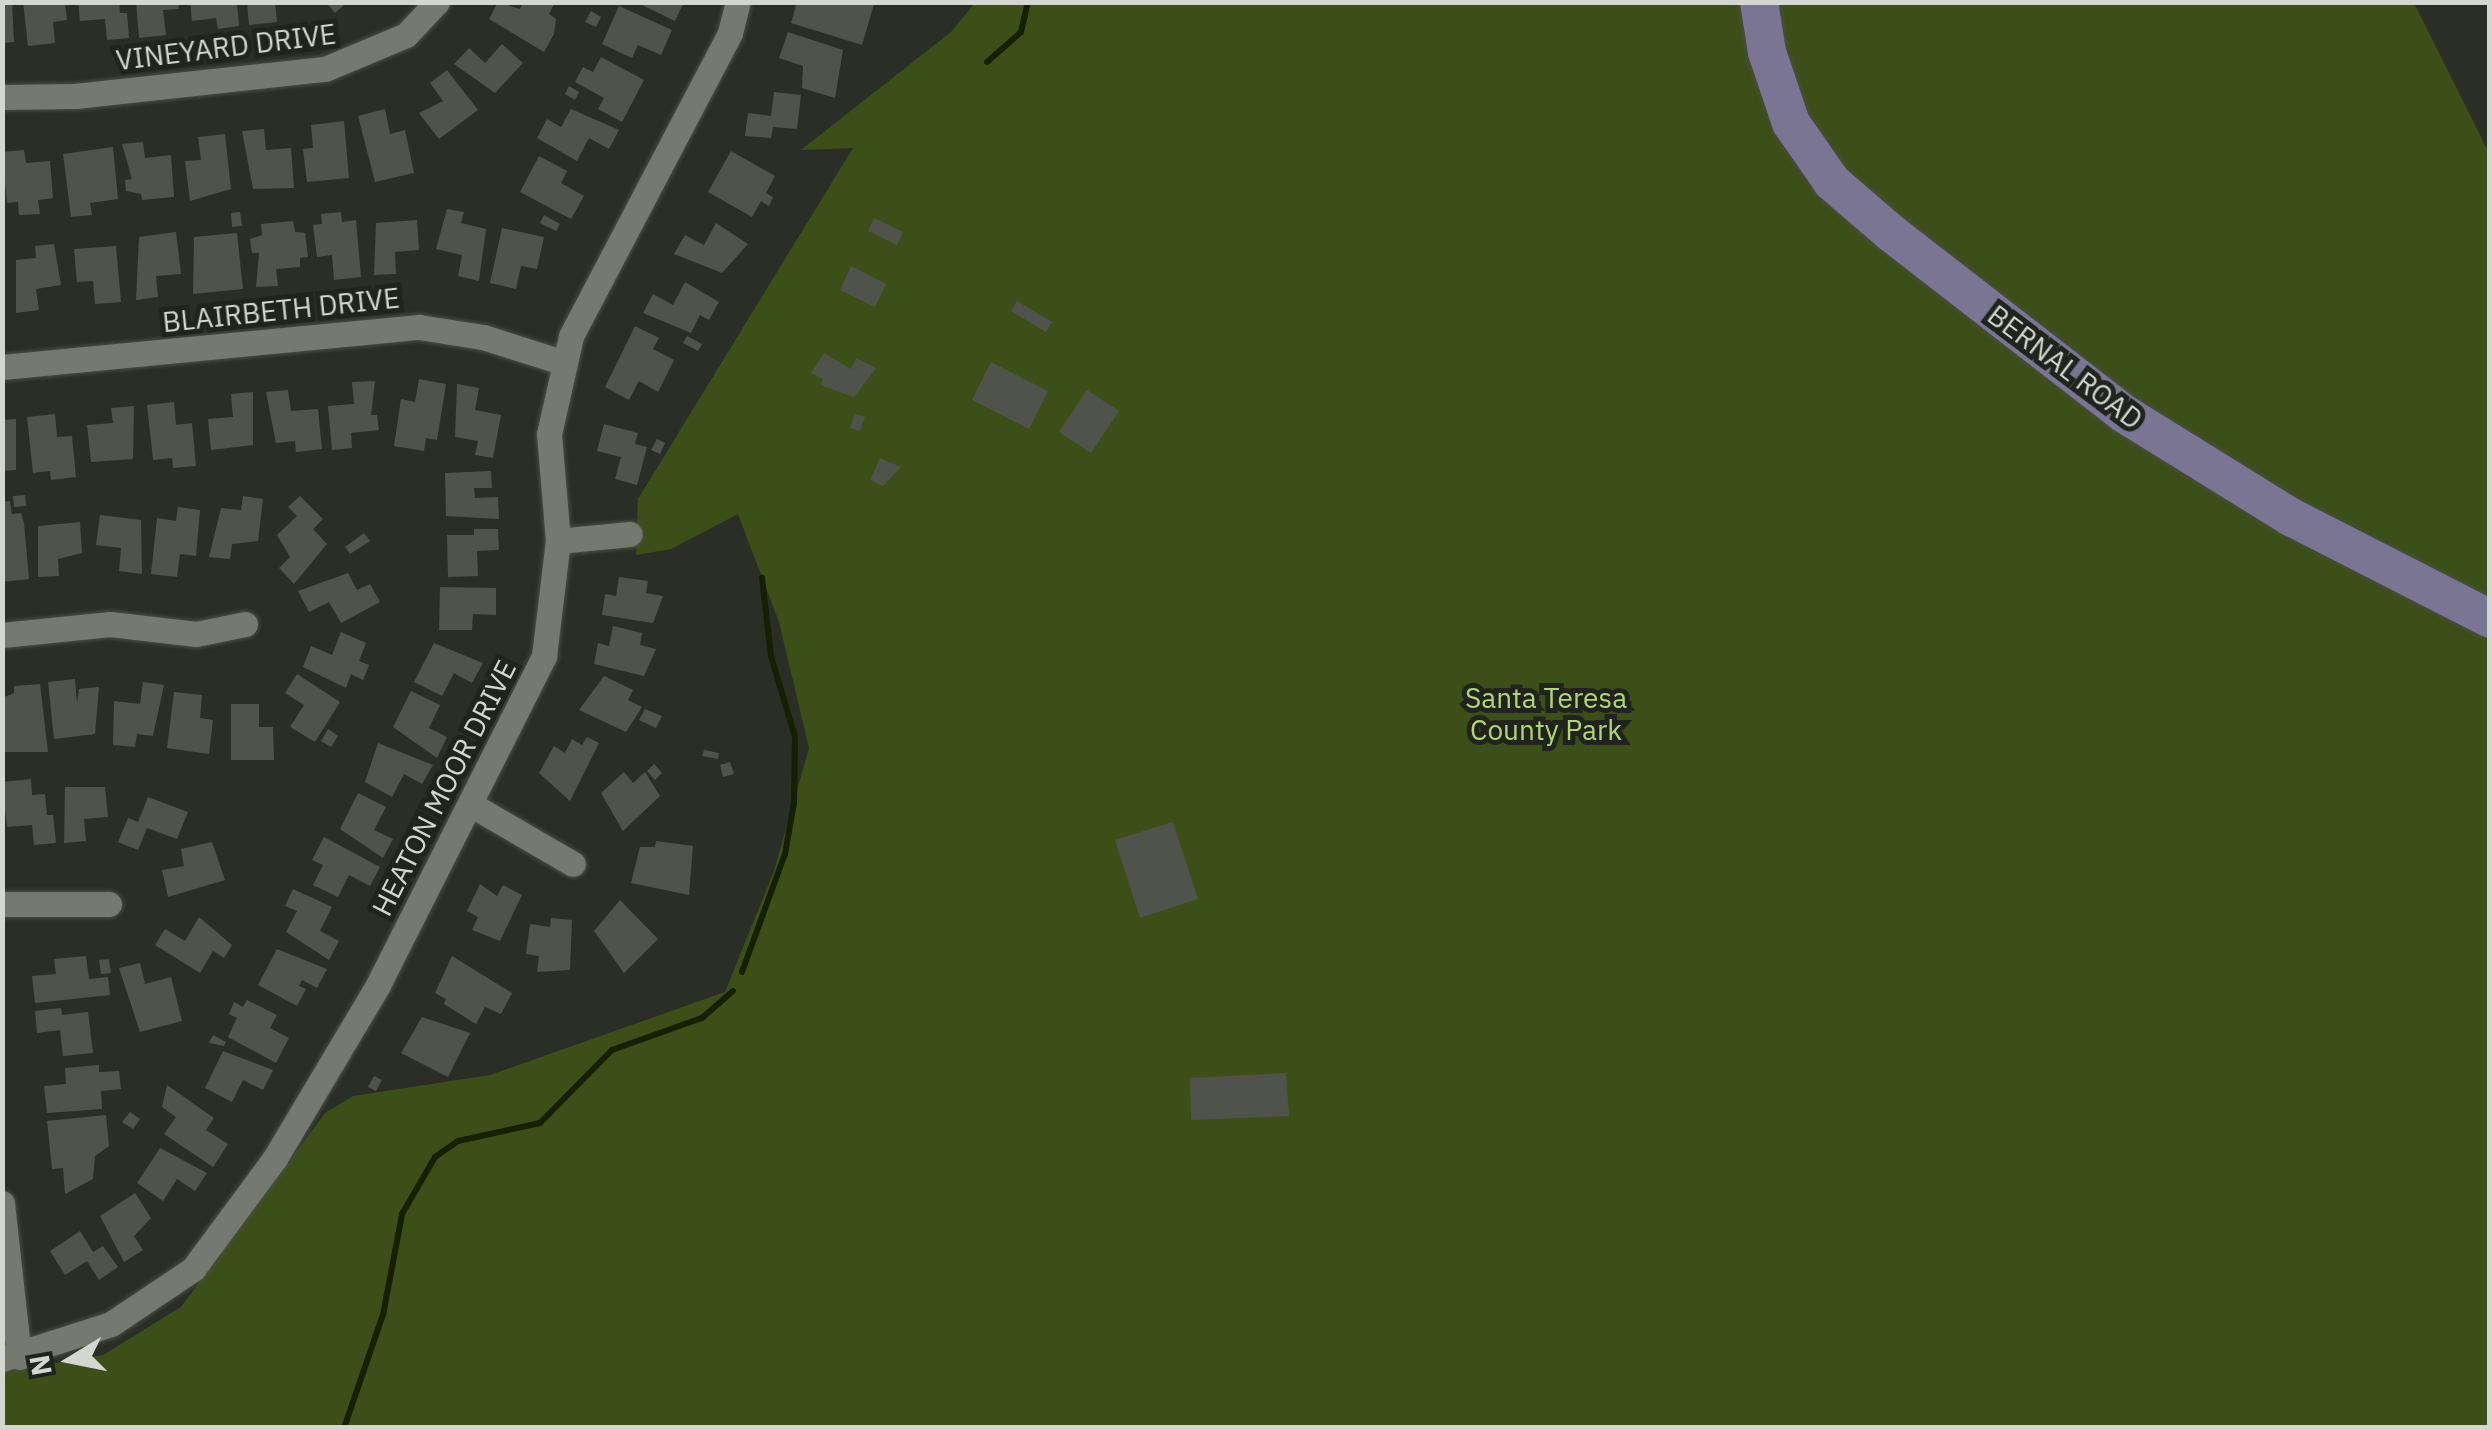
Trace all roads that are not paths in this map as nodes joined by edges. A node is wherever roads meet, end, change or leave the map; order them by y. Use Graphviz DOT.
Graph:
graph roads {
  1 [pos="437,2"];
  2 [pos="738,2"];
  3 [pos="1759,2"];
  4 [pos="2,97"];
  5 [pos="562,362"];
  6 [pos="2,367"];
  7 [pos="630,534"];
  8 [pos="558,541"];
  9 [pos="2490,619"];
  10 [pos="244,624"];
  11 [pos="2,635"];
  12 [pos="470,804"];
  13 [pos="573,864"];
  14 [pos="2,904"];
  15 [pos="108,904"];
  16 [pos="2,1203"];
  17 [pos="11,1358"];
  1 -- 4 [label="street, VINEYARD DRIVE"];
  2 -- 5 [label="street, HEATON MOOR DRIVE"];
  3 -- 9 [label="street, BERNAL ROAD"];
  5 -- 6 [label="street, BLAIRBETH DRIVE"];
  5 -- 8 [label="street, HEATON MOOR DRIVE"];
  7 -- 8 [label="street"];
  8 -- 12 [label="street, HEATON MOOR DRIVE"];
  10 -- 11 [label="street"];
  12 -- 13 [label="street"];
  12 -- 17 [label="street, HEATON MOOR DRIVE"];
  14 -- 15 [label="street"];
  16 -- 17 [label="street"];
}
